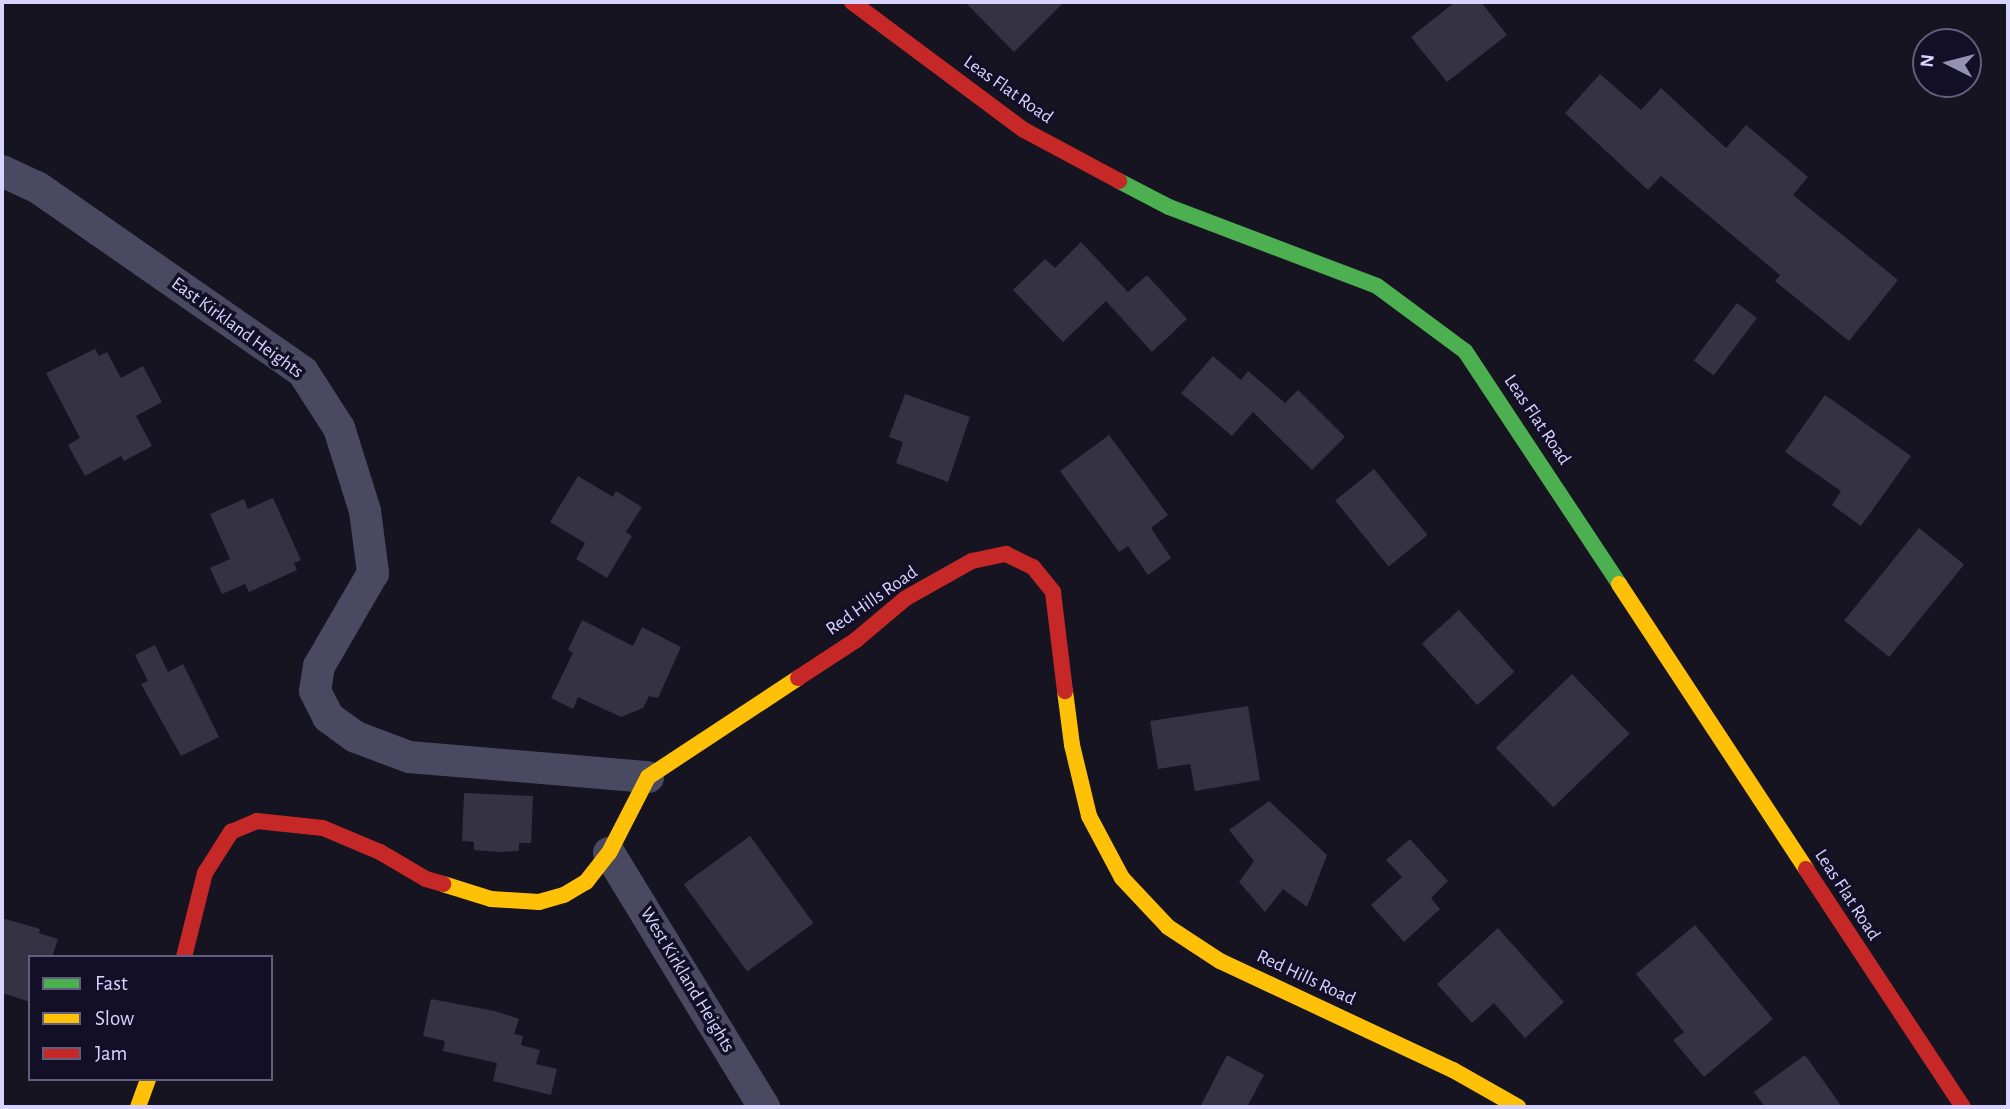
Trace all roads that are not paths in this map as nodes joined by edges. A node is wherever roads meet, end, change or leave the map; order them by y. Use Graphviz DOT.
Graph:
graph roads {
  1 [pos="853,2"];
  2 [pos="2,171"];
  3 [pos="648,777"];
  4 [pos="609,853"];
  5 [pos="184,955"];
  6 [pos="147,1081"];
  7 [pos="138,1107"];
  8 [pos="764,1107"];
  9 [pos="1518,1107"];
  10 [pos="1963,1107"];
  1 -- 10 [label="main road, Leas Flat Road"];
  2 -- 3 [label="street, East Kirkland Heights"];
  3 -- 4 [label="main road, Red Hills Road"];
  3 -- 9 [label="main road, Red Hills Road"];
  4 -- 5 [label="main road, Red Hills Road"];
  4 -- 8 [label="street, West Kirkland Heights"];
  6 -- 7 [label="main road"];
}
